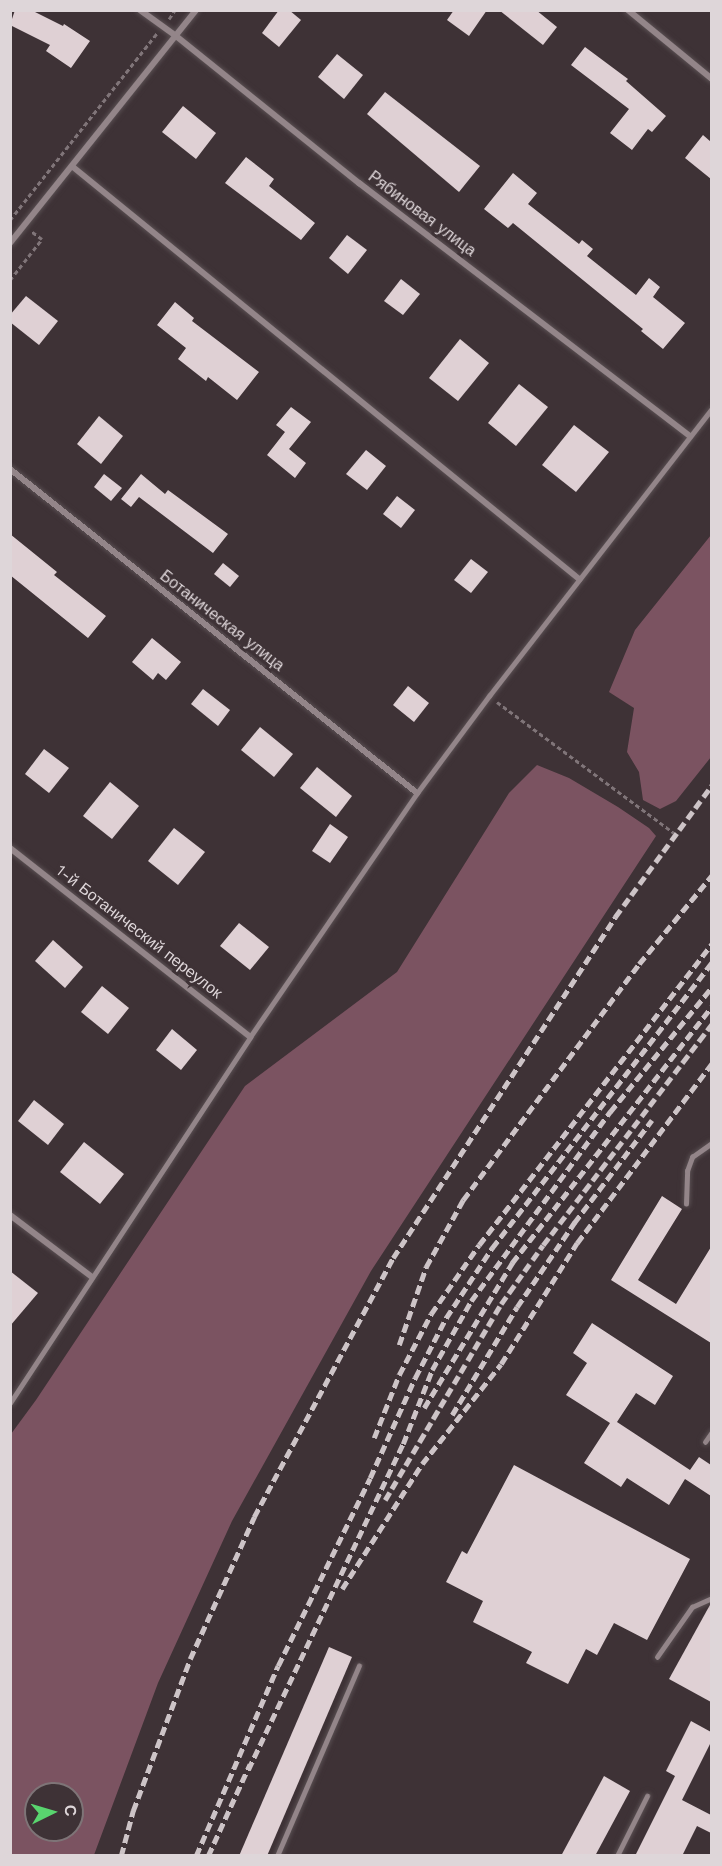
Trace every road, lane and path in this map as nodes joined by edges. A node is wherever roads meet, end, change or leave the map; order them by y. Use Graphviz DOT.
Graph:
graph roads {
  1 [pos="140,10"];
  2 [pos="175,10"];
  3 [pos="196,10"];
  4 [pos="628,10"];
  5 [pos="163,26"];
  6 [pos="176,36"];
  7 [pos="711,79"];
  8 [pos="73,168"];
  9 [pos="10,220"];
  10 [pos="42,239"];
  11 [pos="10,243"];
  12 [pos="10,280"];
  13 [pos="711,408"];
  14 [pos="690,436"];
  15 [pos="10,470"];
  16 [pos="579,579"];
  17 [pos="489,696"];
  18 [pos="417,793"];
  19 [pos="674,833"];
  20 [pos="10,848"];
  21 [pos="250,1037"];
  22 [pos="711,1143"];
  23 [pos="686,1204"];
  24 [pos="10,1215"];
  25 [pos="92,1276"];
  26 [pos="10,1403"];
  27 [pos="711,1432"];
  28 [pos="705,1442"];
  29 [pos="711,1598"];
  30 [pos="657,1658"];
  31 [pos="360,1666"];
  32 [pos="647,1796"];
  33 [pos="277,1856"];
  34 [pos="617,1856"];
  1 -- 5 [label="street, Рябиновая улица"];
  2 -- 5 [label="path"];
  3 -- 6 [label="street"];
  4 -- 7 [label="street"];
  5 -- 6 [label="street, Рябиновая улица"];
  5 -- 9 [label="path"];
  6 -- 8 [label="street"];
  6 -- 14 [label="street, Рябиновая улица"];
  8 -- 11 [label="street"];
  8 -- 16 [label="street"];
  10 -- 12 [label="path"];
  13 -- 14 [label="lane"];
  14 -- 16 [label="lane"];
  15 -- 18 [label="street, Ботаническая улица"];
  16 -- 17 [label="lane"];
  17 -- 18 [label="lane"];
  17 -- 19 [label="path"];
  18 -- 21 [label="lane"];
  20 -- 21 [label="street, 1-й Ботанический переулок"];
  21 -- 25 [label="lane"];
  22 -- 23 [label="lane"];
  24 -- 25 [label="street"];
  25 -- 26 [label="lane"];
  27 -- 28 [label="lane"];
  29 -- 30 [label="lane"];
  31 -- 33 [label="lane"];
  32 -- 34 [label="lane"];
}
